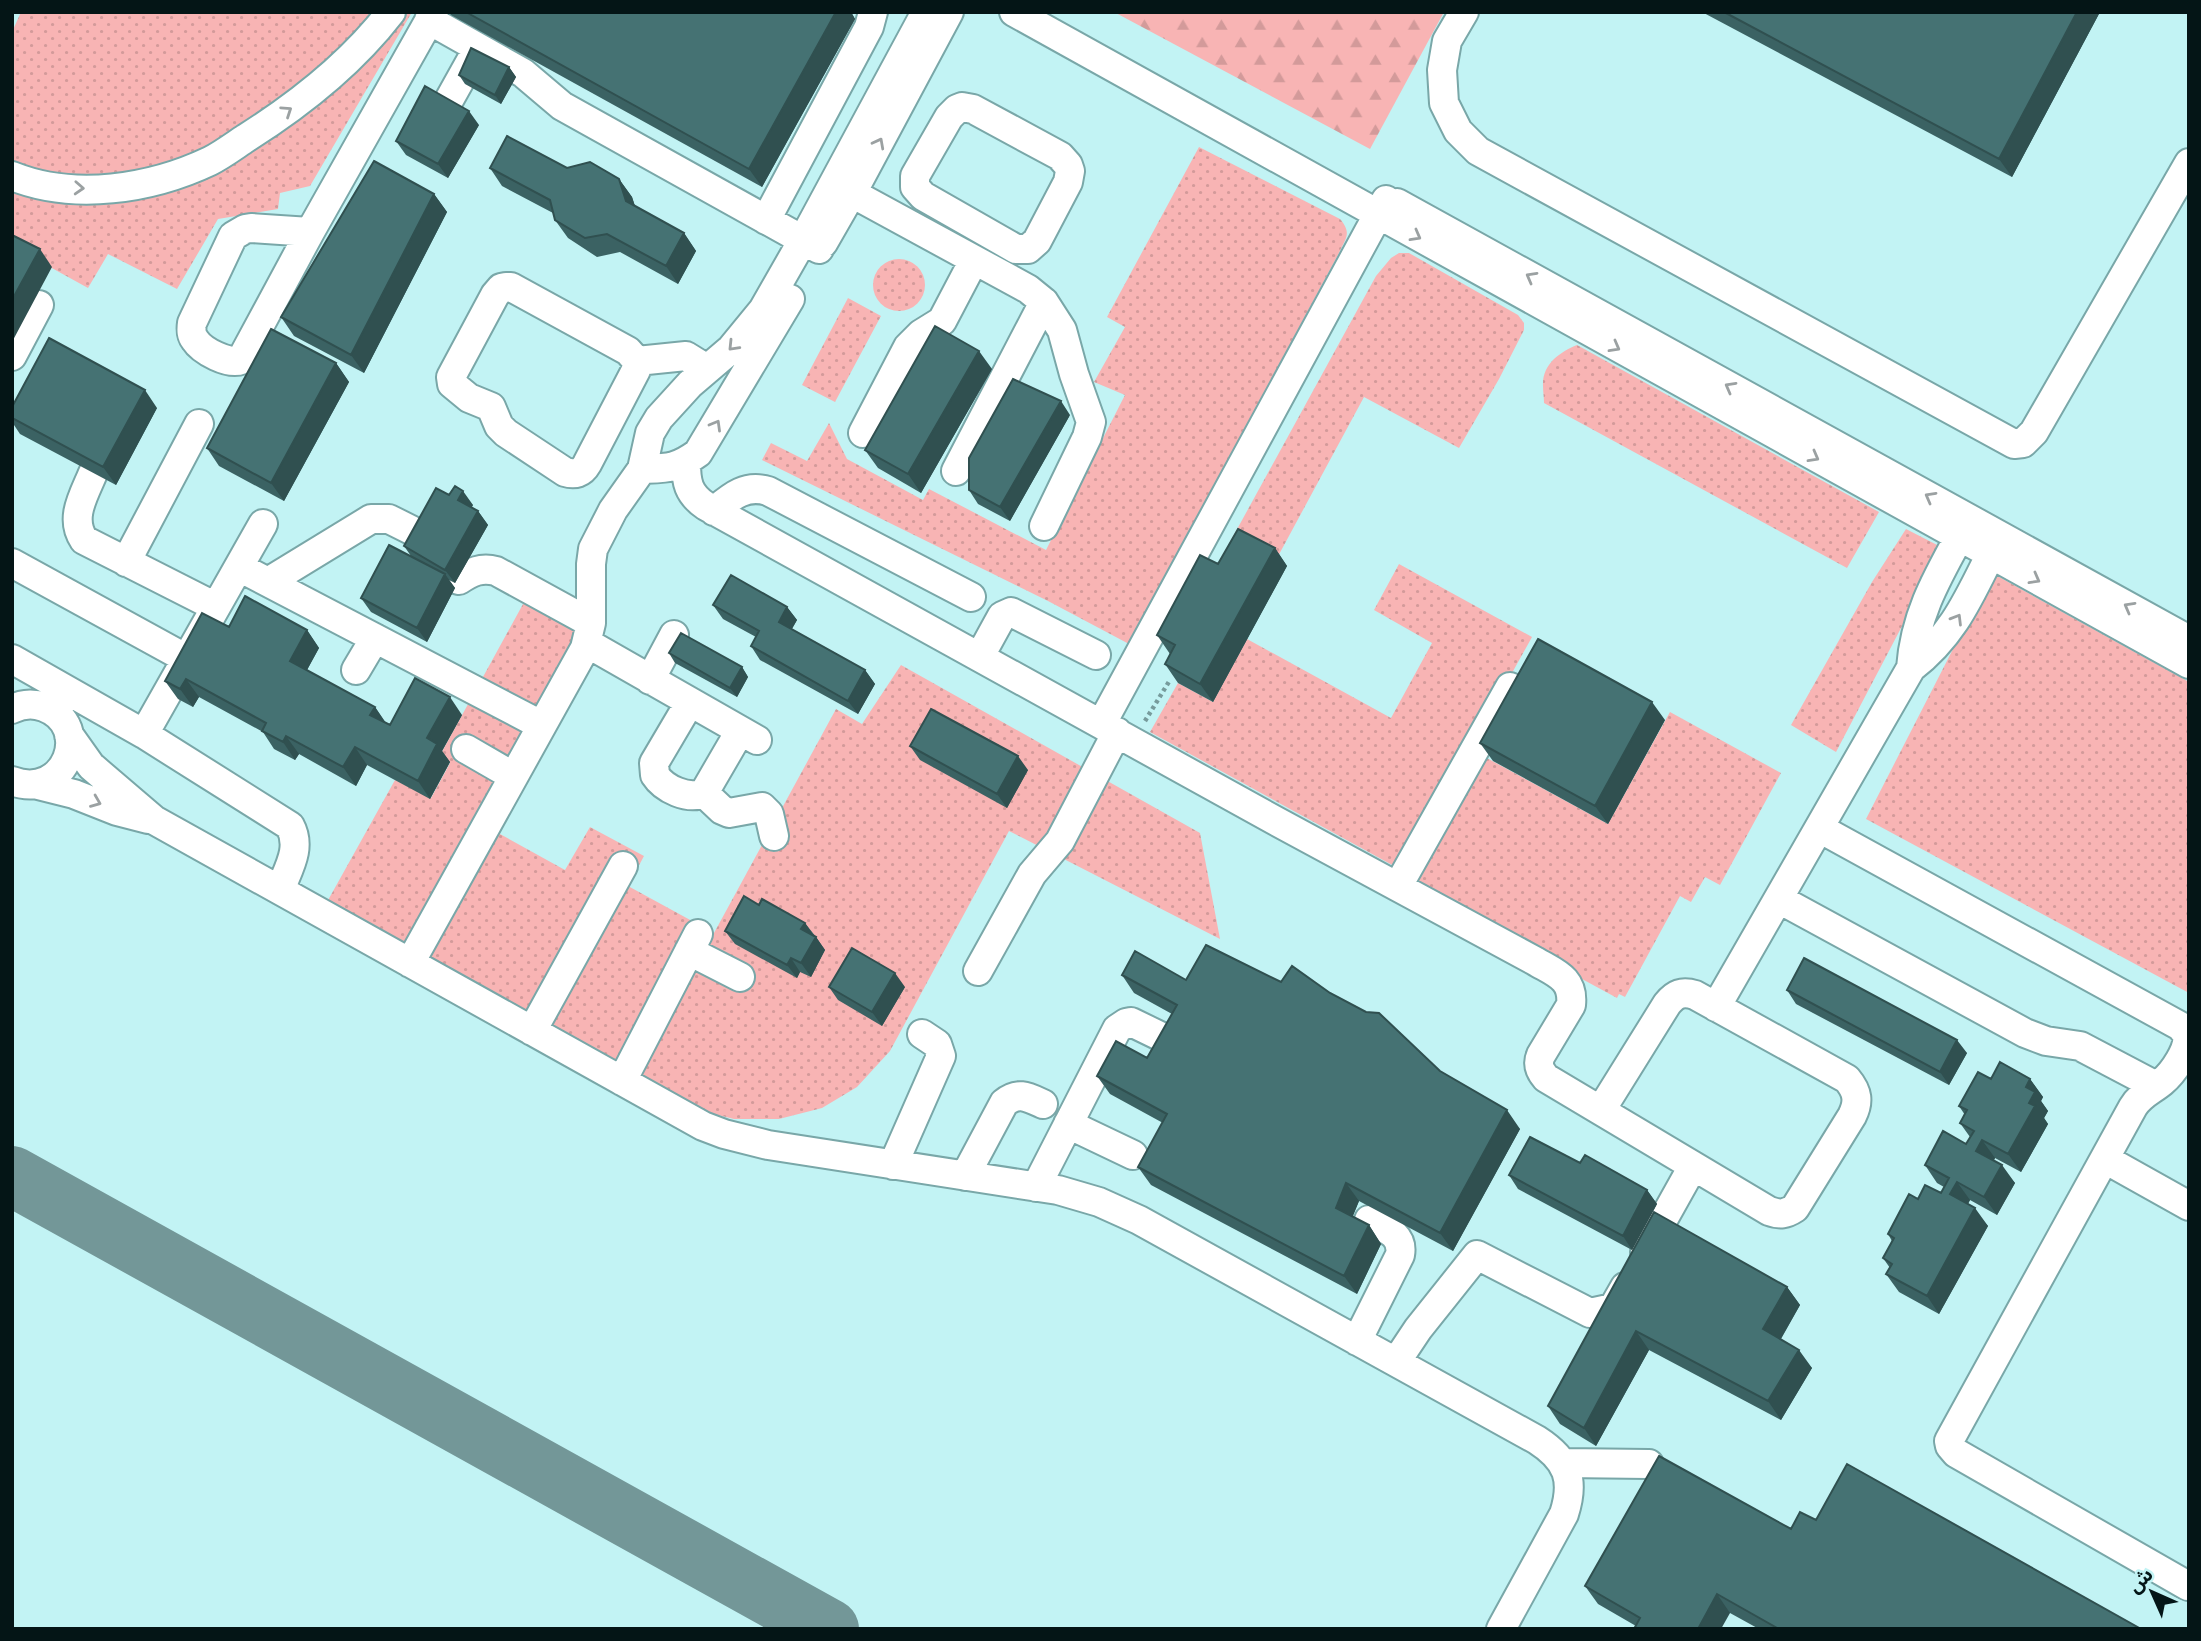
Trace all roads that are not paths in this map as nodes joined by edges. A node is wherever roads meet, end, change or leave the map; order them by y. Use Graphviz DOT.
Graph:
graph roads {
  1 [pos="391,12"];
  2 [pos="873,12"];
  3 [pos="926,12"];
  4 [pos="949,12"];
  5 [pos="1014,12"];
  6 [pos="1051,12"];
  7 [pos="1464,12"];
  8 [pos="432,16"];
  9 [pos="478,48"];
  10 [pos="449,100"];
  11 [pos="2189,163"];
  12 [pos="12,176"];
  13 [pos="914,181"];
  14 [pos="846,183"];
  15 [pos="1382,206"];
  16 [pos="766,220"];
  17 [pos="310,232"];
  18 [pos="811,245"];
  19 [pos="974,260"];
  20 [pos="1044,302"];
  21 [pos="39,305"];
  22 [pos="12,356"];
  23 [pos="637,361"];
  24 [pos="699,377"];
  25 [pos="199,424"];
  26 [pos="863,433"];
  27 [pos="686,462"];
  28 [pos="642,469"];
  29 [pos="956,471"];
  30 [pos="93,473"];
  31 [pos="714,511"];
  32 [pos="264,524"];
  33 [pos="1044,526"];
  34 [pos="1964,528"];
  35 [pos="411,530"];
  36 [pos="1995,545"];
  37 [pos="125,562"];
  38 [pos="12,563"];
  39 [pos="239,567"];
  40 [pos="459,580"];
  41 [pos="268,582"];
  42 [pos="971,597"];
  43 [pos="216,607"];
  44 [pos="589,633"];
  45 [pos="674,635"];
  46 [pos="375,638"];
  47 [pos="2189,640"];
  48 [pos="1096,655"];
  49 [pos="980,656"];
  50 [pos="12,659"];
  51 [pos="187,659"];
  52 [pos="2189,664"];
  53 [pos="1911,668"];
  54 [pos="356,670"];
  55 [pos="650,680"];
  56 [pos="1510,687"];
  57 [pos="690,702"];
  58 [pos="17,705"];
  59 [pos="541,725"];
  60 [pos="1117,732"];
  61 [pos="144,734"];
  62 [pos="69,735"];
  63 [pos="466,749"];
  64 [pos="513,776"];
  65 [pos="24,787"];
  66 [pos="704,793"];
  67 [pos="154,820"];
  68 [pos="1819,828"];
  69 [pos="775,836"];
  70 [pos="623,866"];
  71 [pos="1398,886"];
  72 [pos="280,890"];
  73 [pos="1779,899"];
  74 [pos="410,963"];
  75 [pos="978,971"];
  76 [pos="740,977"];
  77 [pos="1716,1007"];
  78 [pos="532,1031"];
  79 [pos="922,1034"];
  80 [pos="1166,1039"];
  81 [pos="621,1081"];
  82 [pos="2156,1086"];
  83 [pos="1043,1104"];
  84 [pos="1601,1110"];
  85 [pos="1068,1124"];
  86 [pos="1133,1155"];
  87 [pos="2105,1159"];
  88 [pos="893,1165"];
  89 [pos="1693,1166"];
  90 [pos="965,1176"];
  91 [pos="1036,1187"];
  92 [pos="2189,1206"];
  93 [pos="1369,1220"];
  94 [pos="1357,1340"];
  95 [pos="1396,1362"];
  96 [pos="1563,1463"];
  97 [pos="1648,1464"];
  98 [pos="2188,1586"];
  99 [pos="1512,1625"];
  12 -- 1 [label="street, one-way"];
  2 -- 16 [label="street"];
  3 -- 14 [label="street"];
  14 -- 4 [label="street, one-way"];
  5 -- 15 [label="street"];
  6 -- 15 [label="street"];
  7 -- 11 [label="street"];
  8 -- 9 [label="street"];
  8 -- 17 [label="street"];
  9 -- 10 [label="street"];
  9 -- 16 [label="street"];
  13 -- 13 [label="street"];
  13 -- 14 [label="street"];
  14 -- 18 [label="street"];
  14 -- 19 [label="street"];
  15 -- 34 [label="street"];
  15 -- 60 [label="street"];
  16 -- 18 [label="street"];
  17 -- 17 [label="street"];
  18 -- 24 [label="street, one-way"];
  27 -- 18 [label="street, one-way"];
  19 -- 20 [label="street"];
  19 -- 26 [label="street"];
  20 -- 29 [label="street"];
  20 -- 33 [label="street"];
  21 -- 22 [label="street"];
  23 -- 23 [label="street"];
  23 -- 24 [label="street"];
  24 -- 28 [label="street"];
  25 -- 37 [label="street"];
  27 -- 28 [label="street"];
  27 -- 31 [label="street"];
  28 -- 44 [label="street"];
  30 -- 37 [label="street"];
  31 -- 42 [label="street"];
  31 -- 49 [label="street"];
  32 -- 39 [label="street"];
  34 -- 36 [label="street"];
  34 -- 53 [label="street"];
  35 -- 41 [label="street"];
  47 -- 36 [label="street, one-way"];
  36 -- 52 [label="street, one-way"];
  53 -- 36 [label="street, one-way"];
  37 -- 43 [label="street"];
  38 -- 51 [label="street"];
  39 -- 41 [label="street"];
  39 -- 43 [label="street"];
  40 -- 44 [label="street"];
  41 -- 46 [label="street"];
  43 -- 51 [label="street"];
  44 -- 55 [label="street"];
  44 -- 59 [label="street"];
  45 -- 55 [label="street"];
  46 -- 54 [label="street"];
  46 -- 59 [label="street"];
  48 -- 49 [label="street"];
  49 -- 60 [label="street"];
  50 -- 61 [label="street"];
  51 -- 61 [label="street"];
  53 -- 68 [label="street"];
  55 -- 57 [label="street"];
  56 -- 71 [label="street"];
  57 -- 66 [label="street"];
  57 -- 66 [label="street"];
  58 -- 62 [label="street"];
  59 -- 64 [label="street"];
  60 -- 71 [label="street"];
  60 -- 75 [label="street"];
  61 -- 72 [label="street"];
  62 -- 65 [label="street"];
  62 -- 67 [label="street"];
  63 -- 64 [label="street"];
  64 -- 74 [label="street"];
  65 -- 67 [label="street, one-way"];
  66 -- 69 [label="street"];
  67 -- 72 [label="street"];
  68 -- 73 [label="street"];
  68 -- 82 [label="street"];
  70 -- 78 [label="street"];
  71 -- 84 [label="street"];
  72 -- 74 [label="street"];
  73 -- 77 [label="street"];
  73 -- 82 [label="street"];
  74 -- 78 [label="street"];
  76 -- 81 [label="street"];
  77 -- 84 [label="street"];
  77 -- 89 [label="street"];
  78 -- 81 [label="street"];
  79 -- 88 [label="street"];
  80 -- 85 [label="street"];
  81 -- 88 [label="street"];
  82 -- 87 [label="street"];
  83 -- 90 [label="street"];
  84 -- 89 [label="street"];
  85 -- 86 [label="street"];
  85 -- 91 [label="street"];
  87 -- 92 [label="street"];
  87 -- 98 [label="street"];
  88 -- 90 [label="street"];
  89 -- 95 [label="street"];
  90 -- 91 [label="street"];
  91 -- 94 [label="street"];
  93 -- 94 [label="street"];
  94 -- 95 [label="street"];
  95 -- 96 [label="street"];
  96 -- 97 [label="street"];
  96 -- 99 [label="street"];
}
